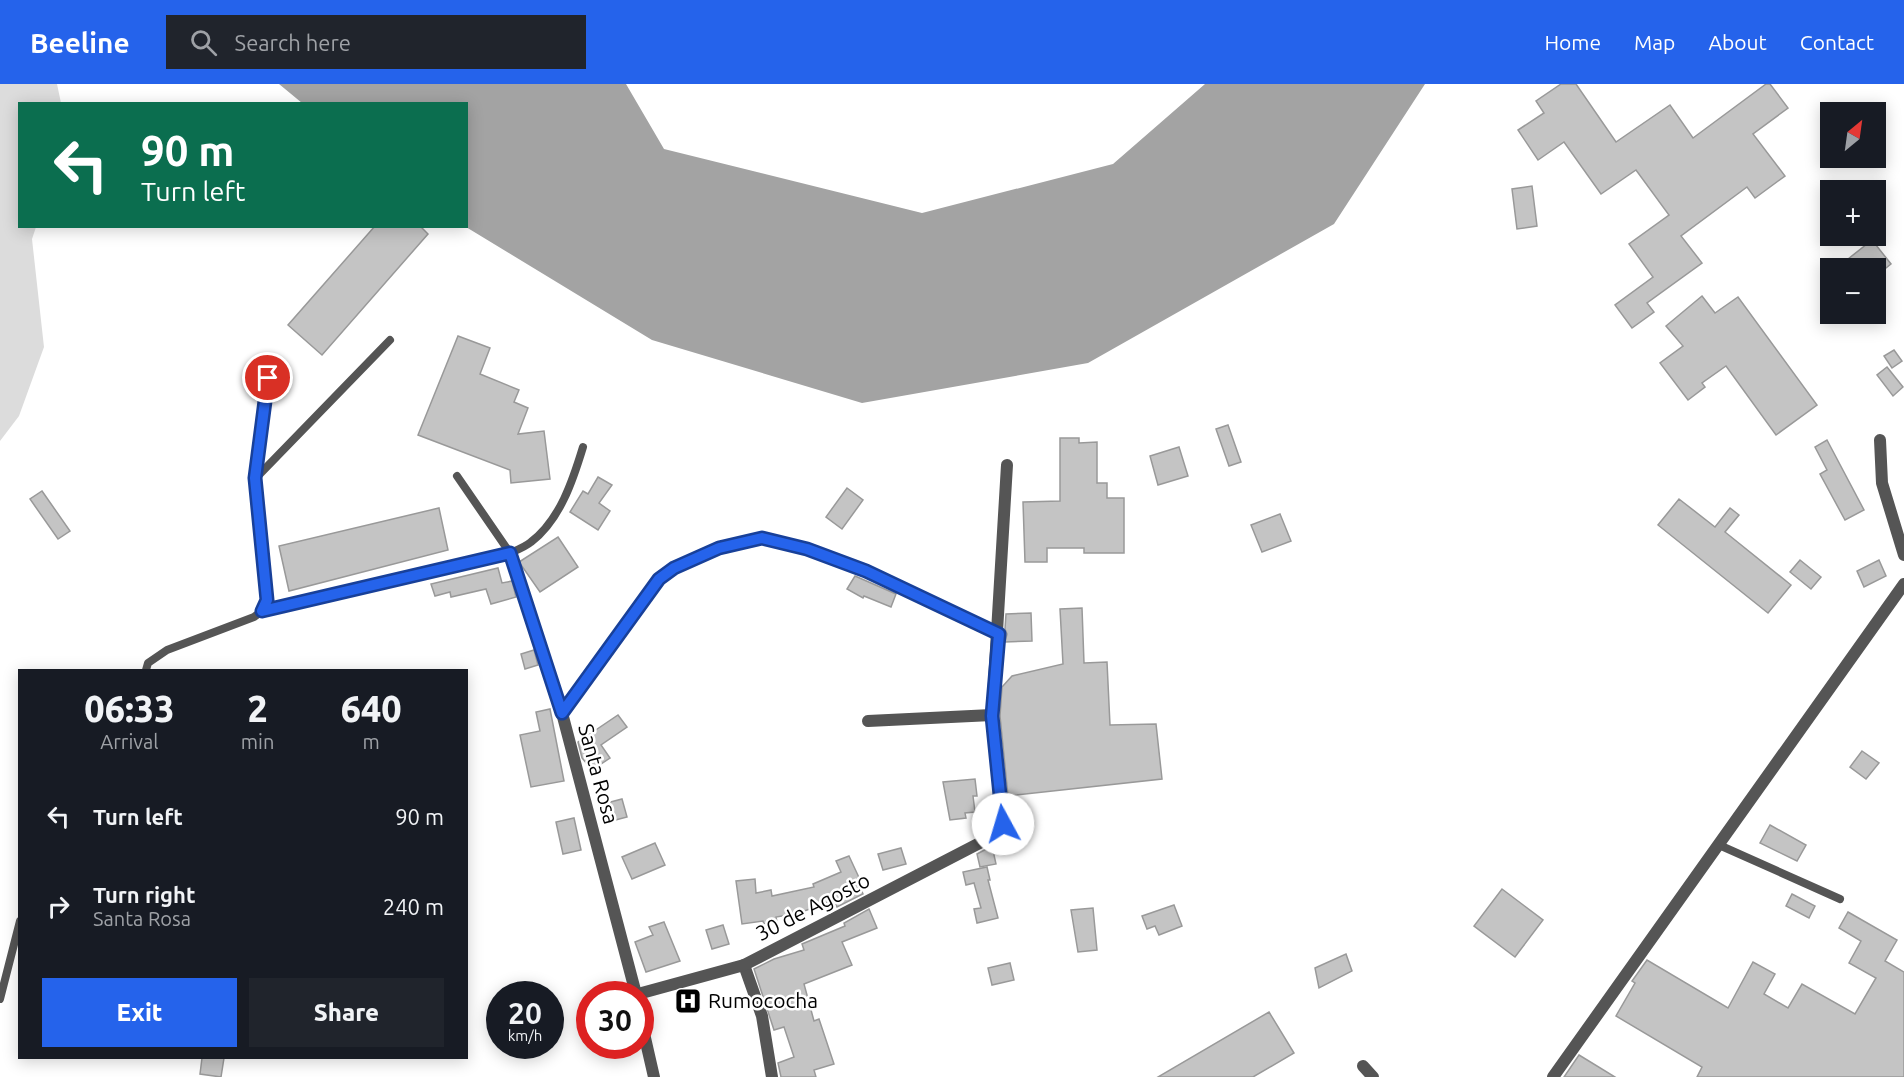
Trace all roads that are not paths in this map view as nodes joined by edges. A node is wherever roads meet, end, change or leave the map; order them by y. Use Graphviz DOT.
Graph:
graph roads {
  1 [pos="390,340"];
  2 [pos="268,378"];
  3 [pos="1880,440"];
  4 [pos="584,447"];
  5 [pos="1007,465"];
  6 [pos="457,476"];
  7 [pos="255,478"];
  8 [pos="510,553"];
  9 [pos="1904,555"];
  10 [pos="1904,584"];
  11 [pos="262,611"];
  12 [pos="999,634"];
  13 [pos="146,669"];
  14 [pos="562,713"];
  15 [pos="992,716"];
  16 [pos="868,721"];
  17 [pos="1719,845"];
  18 [pos="1840,900"];
  19 [pos="18,929"];
  20 [pos="744,965"];
  21 [pos="634,981"];
  22 [pos="654,989"];
  23 [pos="0,999"];
  24 [pos="650,1059"];
  25 [pos="1363,1066"];
  26 [pos="654,1077"];
  27 [pos="772,1077"];
  28 [pos="1373,1077"];
  29 [pos="1553,1077"];
  1 -- 7 [label="lane"];
  2 -- 7 [label="lane"];
  3 -- 9 [label="street"];
  4 -- 8 [label="lane"];
  5 -- 12 [label="street"];
  6 -- 8 [label="lane, Santa Rosa"];
  7 -- 11 [label="lane"];
  8 -- 11 [label="lane"];
  8 -- 14 [label="lane, Santa Rosa"];
  10 -- 17 [label="street"];
  11 -- 13 [label="lane"];
  12 -- 14 [label="street"];
  12 -- 15 [label="street"];
  14 -- 21 [label="street, Santa Rosa"];
  15 -- 16 [label="street"];
  15 -- 20 [label="street, 30 de Agosto"];
  17 -- 18 [label="lane"];
  17 -- 29 [label="street"];
  19 -- 23 [label="lane"];
  20 -- 22 [label="street, 30 de Agosto"];
  20 -- 27 [label="street"];
  24 -- 26 [label="street"];
  25 -- 28 [label="street"];
}
